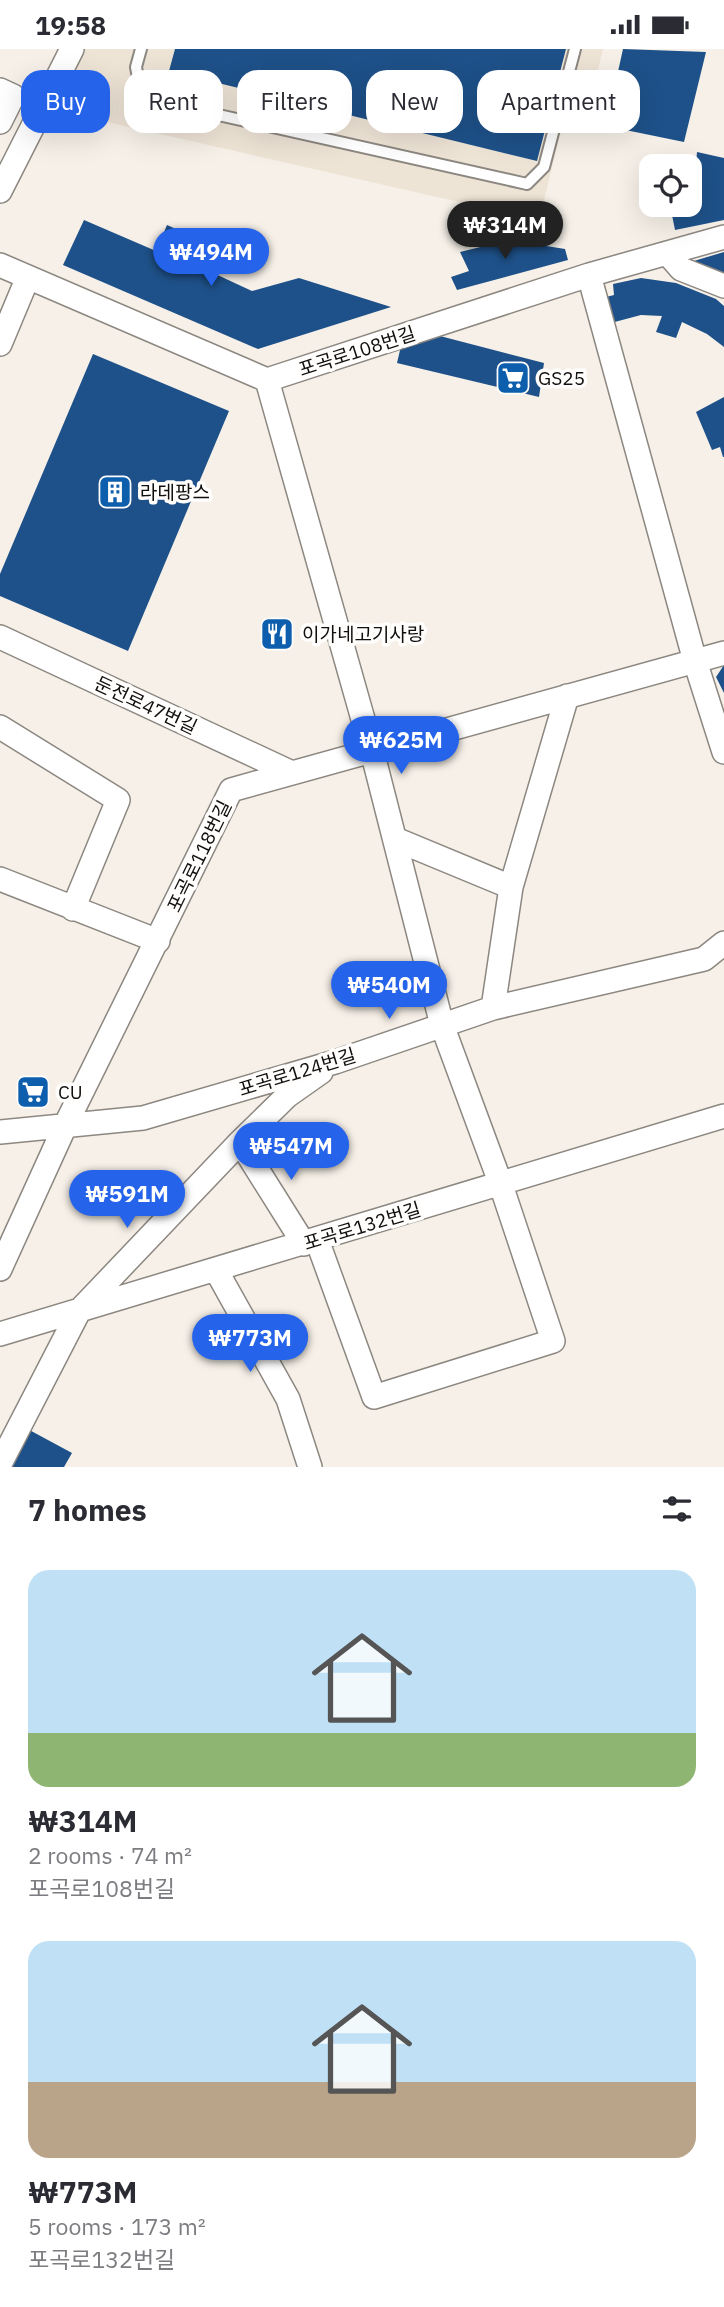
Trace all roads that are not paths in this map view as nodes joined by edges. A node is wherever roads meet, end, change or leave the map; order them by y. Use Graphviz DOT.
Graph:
graph roads {
  1 [pos="72,49"];
  2 [pos="141,49"];
  3 [pos="575,49"];
  4 [pos="0,90"];
  5 [pos="0,122"];
  6 [pos="0,191"];
  7 [pos="724,237"];
  8 [pos="667,253"];
  9 [pos="0,265"];
  10 [pos="589,275"];
  11 [pos="28,278"];
  12 [pos="724,286"];
  13 [pos="0,344"];
  14 [pos="267,380"];
  15 [pos="0,638"];
  16 [pos="724,653"];
  17 [pos="695,661"];
  18 [pos="567,697"];
  19 [pos="0,727"];
  20 [pos="372,751"];
  21 [pos="724,752"];
  22 [pos="292,773"];
  23 [pos="395,839"];
  24 [pos="0,879"];
  25 [pos="511,887"];
  26 [pos="73,909"];
  27 [pos="158,941"];
  28 [pos="724,943"];
  29 [pos="492,1008"];
  30 [pos="442,1025"];
  31 [pos="335,1062"];
  32 [pos="724,1116"];
  33 [pos="65,1126"];
  34 [pos="0,1132"];
  35 [pos="240,1142"];
  36 [pos="500,1182"];
  37 [pos="310,1242"];
  38 [pos="0,1269"];
  39 [pos="216,1270"];
  40 [pos="79,1311"];
  41 [pos="0,1334"];
  42 [pos="0,1464"];
  43 [pos="310,1467"];
  1 -- 6 [label="street"];
  2 -- 3 [label="lane"];
  4 -- 5 [label="street"];
  7 -- 8 [label="street, 포곡로108번길"];
  8 -- 10 [label="street, 포곡로108번길"];
  8 -- 12 [label="street"];
  9 -- 11 [label="street"];
  10 -- 14 [label="street, 포곡로108번길"];
  10 -- 17 [label="street"];
  11 -- 13 [label="street"];
  11 -- 14 [label="street"];
  14 -- 20 [label="street"];
  15 -- 22 [label="street, 둔전로47번길"];
  16 -- 17 [label="street, 포곡로118번길"];
  17 -- 18 [label="street, 포곡로118번길"];
  17 -- 21 [label="street"];
  18 -- 20 [label="street, 포곡로118번길"];
  18 -- 25 [label="street"];
  19 -- 26 [label="street"];
  20 -- 22 [label="street, 포곡로118번길"];
  20 -- 23 [label="street"];
  22 -- 27 [label="street, 포곡로118번길"];
  23 -- 25 [label="street"];
  23 -- 30 [label="street"];
  24 -- 26 [label="street"];
  25 -- 29 [label="street"];
  26 -- 27 [label="street"];
  27 -- 33 [label="street, 포곡로118번길"];
  28 -- 29 [label="street, 포곡로124번길"];
  29 -- 30 [label="street, 포곡로124번길"];
  30 -- 31 [label="street, 포곡로124번길"];
  30 -- 36 [label="street"];
  31 -- 33 [label="street, 포곡로124번길"];
  31 -- 35 [label="street"];
  32 -- 36 [label="street, 포곡로132번길"];
  33 -- 34 [label="street, 포곡로124번길"];
  33 -- 38 [label="street, 포곡로118번길"];
  35 -- 37 [label="street"];
  35 -- 40 [label="street"];
  36 -- 37 [label="street, 포곡로132번길"];
  36 -- 37 [label="street"];
  37 -- 39 [label="street, 포곡로132번길"];
  39 -- 40 [label="street, 포곡로132번길"];
  39 -- 43 [label="street"];
  40 -- 41 [label="street, 포곡로132번길"];
  40 -- 42 [label="street"];
}
